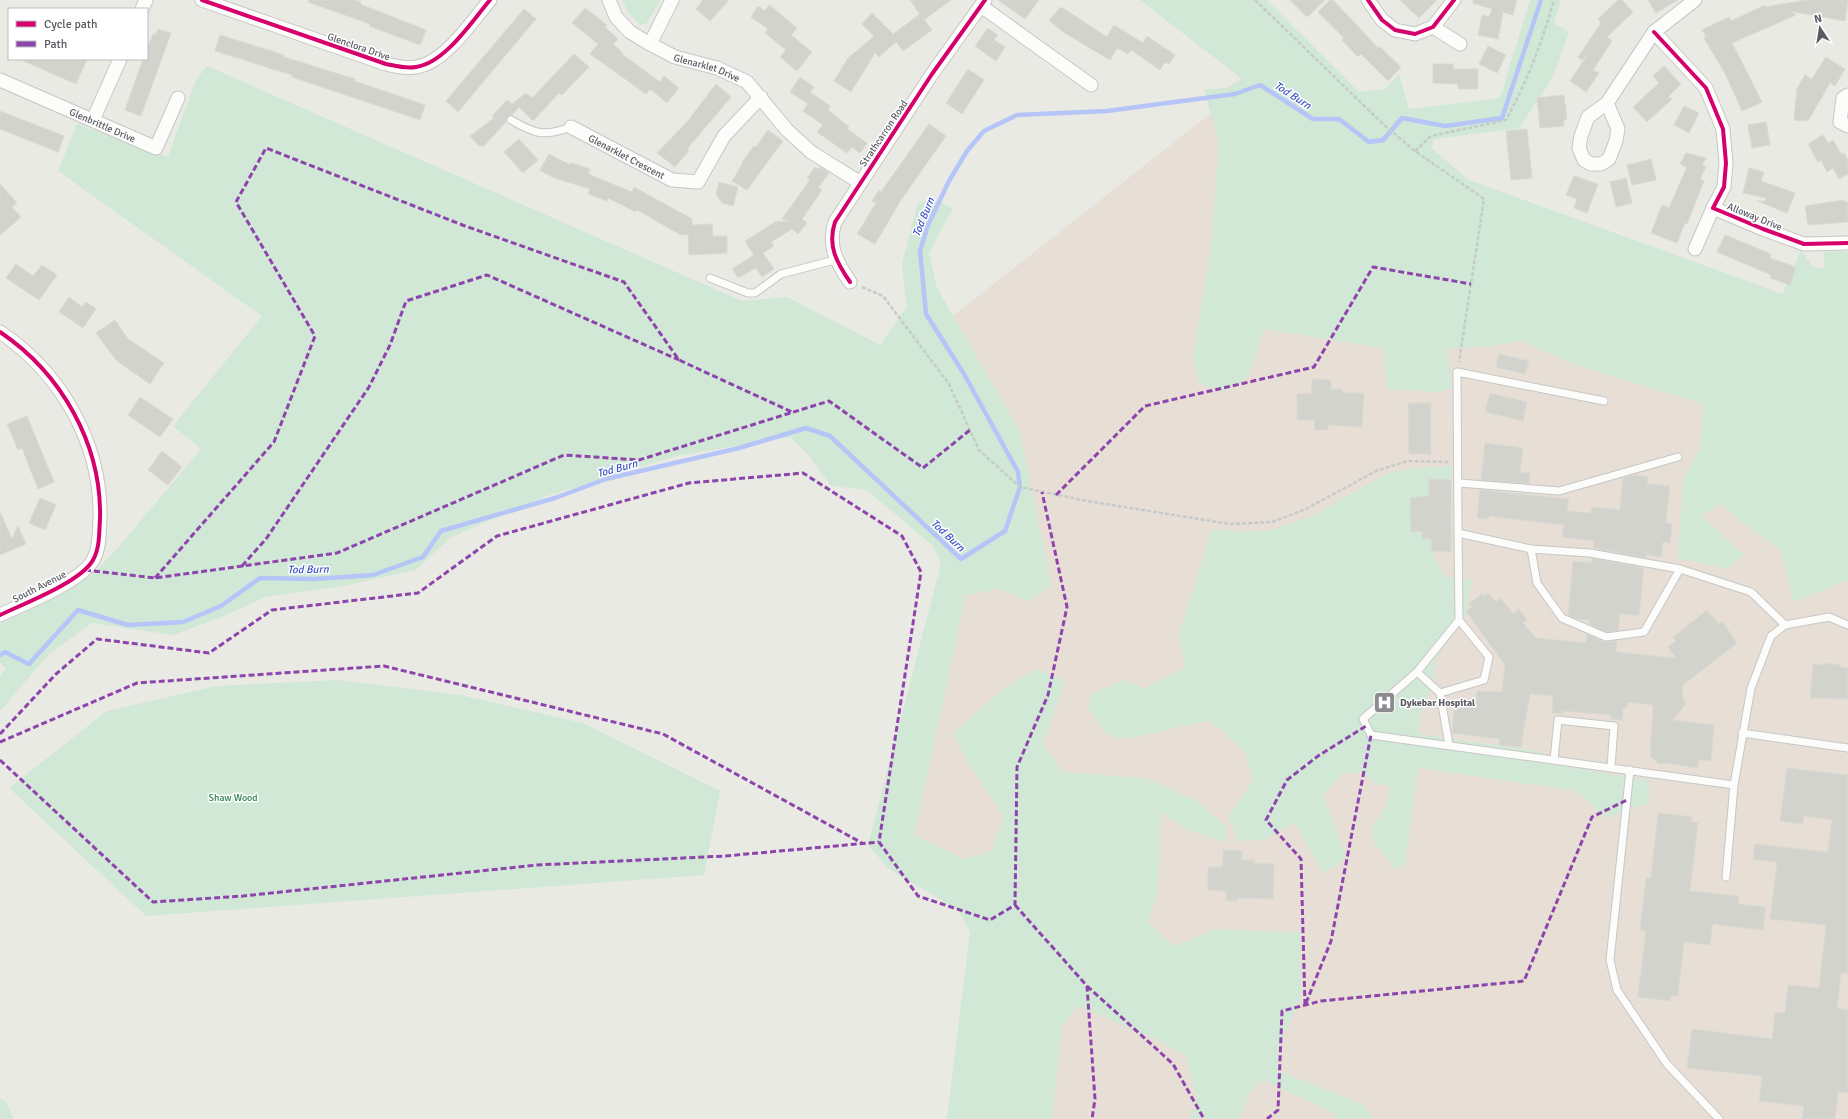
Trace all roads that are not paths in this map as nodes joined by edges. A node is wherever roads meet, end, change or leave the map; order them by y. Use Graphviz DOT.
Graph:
graph roads {
  1 [pos="202,0"];
  2 [pos="490,0"];
  3 [pos="609,0"];
  4 [pos="672,0"];
  5 [pos="1368,0"];
  6 [pos="1454,0"];
  7 [pos="1694,0"];
  8 [pos="983,3"];
  9 [pos="1433,27"];
  10 [pos="1654,32"];
  11 [pos="650,44"];
  12 [pos="1460,44"];
  13 [pos="120,60"];
  14 [pos="0,80"];
  15 [pos="1091,85"];
  16 [pos="1848,95"];
  17 [pos="761,97"];
  18 [pos="178,98"];
  19 [pos="1607,103"];
  20 [pos="94,120"];
  21 [pos="510,120"];
  22 [pos="1848,126"];
  23 [pos="571,127"];
  24 [pos="859,182"];
  25 [pos="1713,208"];
  26 [pos="1848,243"];
  27 [pos="1695,249"];
  28 [pos="835,260"];
  29 [pos="710,278"];
  30 [pos="850,282"];
  31 [pos="0,332"];
  32 [pos="1604,401"];
  33 [pos="1678,457"];
  34 [pos="1459,483"];
  35 [pos="1458,533"];
  36 [pos="1531,549"];
  37 [pos="1680,569"];
  38 [pos="0,614"];
  39 [pos="1459,620"];
  40 [pos="1785,625"];
  41 [pos="1848,625"];
  42 [pos="1417,672"];
  43 [pos="1440,693"];
  44 [pos="1742,733"];
  45 [pos="1448,745"];
  46 [pos="1848,748"];
  47 [pos="1554,760"];
  48 [pos="1611,767"];
  49 [pos="1630,770"];
  50 [pos="1734,785"];
  51 [pos="1726,877"];
  52 [pos="1719,1119"];
  1 -- 2 [label="street, Glenclora Drive"];
  3 -- 11 [label="street, Glenarklet Drive"];
  4 -- 11 [label="street"];
  5 -- 9 [label="street"];
  6 -- 9 [label="street"];
  7 -- 10 [label="street"];
  8 -- 15 [label="street"];
  8 -- 24 [label="street, Strathcarron Road"];
  9 -- 12 [label="street"];
  10 -- 19 [label="street"];
  10 -- 25 [label="street, Alloway Drive"];
  11 -- 17 [label="street, Glenarklet Drive"];
  13 -- 20 [label="street"];
  14 -- 20 [label="street, Glenbrittle Drive"];
  16 -- 22 [label="street"];
  17 -- 23 [label="street, Glenarklet Crescent"];
  17 -- 24 [label="street, Glenarklet Drive"];
  18 -- 20 [label="street, Glenbrittle Drive"];
  21 -- 23 [label="lane"];
  24 -- 28 [label="street, Strathcarron Road"];
  25 -- 26 [label="street, Alloway Drive"];
  25 -- 27 [label="street, Alloway Drive"];
  28 -- 29 [label="lane"];
  28 -- 30 [label="street, Strathcarron Road"];
  31 -- 38 [label="street, South Avenue"];
  32 -- 34 [label="lane"];
  33 -- 34 [label="lane"];
  34 -- 35 [label="lane"];
  35 -- 36 [label="lane"];
  35 -- 39 [label="lane"];
  36 -- 37 [label="lane"];
  36 -- 37 [label="lane"];
  37 -- 40 [label="lane"];
  39 -- 42 [label="lane"];
  39 -- 43 [label="lane"];
  40 -- 41 [label="lane"];
  40 -- 44 [label="lane"];
  42 -- 43 [label="lane"];
  42 -- 45 [label="lane"];
  43 -- 45 [label="lane"];
  44 -- 46 [label="lane"];
  44 -- 50 [label="lane"];
  45 -- 47 [label="lane"];
  47 -- 48 [label="lane"];
  47 -- 48 [label="lane"];
  48 -- 49 [label="lane"];
  49 -- 50 [label="lane"];
  49 -- 52 [label="lane"];
  50 -- 51 [label="lane"];
}
